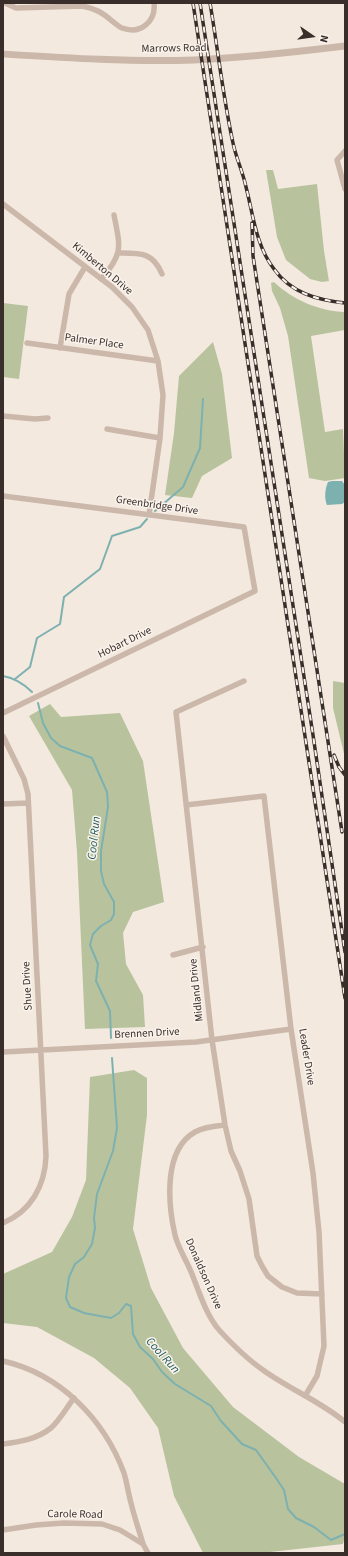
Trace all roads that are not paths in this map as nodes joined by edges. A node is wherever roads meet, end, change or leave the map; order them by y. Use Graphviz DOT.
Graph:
graph roads {
  1 [pos="5,3"];
  2 [pos="154,3"];
  3 [pos="345,46"];
  4 [pos="3,54"];
  5 [pos="345,151"];
  6 [pos="345,189"];
  7 [pos="3,204"];
  8 [pos="114,215"];
  9 [pos="119,253"];
  10 [pos="85,267"];
  11 [pos="162,274"];
  12 [pos="101,279"];
  13 [pos="27,343"];
  14 [pos="60,348"];
  15 [pos="158,361"];
  16 [pos="3,416"];
  17 [pos="48,418"];
  18 [pos="107,430"];
  19 [pos="160,438"];
  20 [pos="3,496"];
  21 [pos="150,515"];
  22 [pos="255,591"];
  23 [pos="244,681"];
  24 [pos="3,713"];
  25 [pos="3,736"];
  26 [pos="28,803"];
  27 [pos="3,804"];
  28 [pos="186,805"];
  29 [pos="203,947"];
  30 [pos="173,955"];
  31 [pos="291,1029"];
  32 [pos="212,1040"];
  33 [pos="41,1050"];
  34 [pos="3,1052"];
  35 [pos="225,1124"];
  36 [pos="3,1223"];
  37 [pos="322,1294"];
  38 [pos="3,1361"];
  39 [pos="305,1396"];
  40 [pos="74,1398"];
  41 [pos="345,1422"];
  42 [pos="3,1444"];
  43 [pos="3,1530"];
  44 [pos="143,1544"];
  45 [pos="148,1553"];
  1 -- 2 [label="street"];
  3 -- 4 [label="street, Marrows Road"];
  5 -- 6 [label="street"];
  7 -- 10 [label="street, Kimberton Drive"];
  8 -- 9 [label="street"];
  9 -- 11 [label="street"];
  9 -- 12 [label="street"];
  10 -- 12 [label="street, Kimberton Drive"];
  10 -- 14 [label="street"];
  12 -- 15 [label="street, Kimberton Drive"];
  13 -- 14 [label="street, Palmer Place"];
  14 -- 15 [label="street, Palmer Place"];
  15 -- 19 [label="street, Kimberton Drive"];
  16 -- 17 [label="street"];
  18 -- 19 [label="street"];
  19 -- 21 [label="street, Kimberton Drive"];
  20 -- 21 [label="street, Greenbridge Drive"];
  21 -- 22 [label="street, Greenbridge Drive"];
  22 -- 24 [label="street, Hobart Drive"];
  23 -- 28 [label="street, Midland Drive"];
  25 -- 26 [label="street, Shue Drive"];
  26 -- 27 [label="street"];
  26 -- 33 [label="street, Shue Drive"];
  28 -- 29 [label="street, Midland Drive"];
  28 -- 31 [label="street, Leader Drive"];
  29 -- 30 [label="street"];
  29 -- 32 [label="street, Midland Drive"];
  31 -- 32 [label="street, Brennen Drive"];
  31 -- 37 [label="street, Leader Drive"];
  32 -- 33 [label="street, Brennen Drive"];
  32 -- 35 [label="street, Midland Drive"];
  33 -- 34 [label="street, Brennen Drive"];
  33 -- 36 [label="street, Shue Drive"];
  35 -- 37 [label="street, Midland Drive"];
  35 -- 39 [label="street, Donaldson Drive"];
  37 -- 39 [label="street, Leader Drive"];
  38 -- 40 [label="street"];
  39 -- 41 [label="street, Donaldson Drive"];
  40 -- 42 [label="street"];
  40 -- 44 [label="street"];
  43 -- 44 [label="street, Carole Road"];
  44 -- 45 [label="street"];
}
